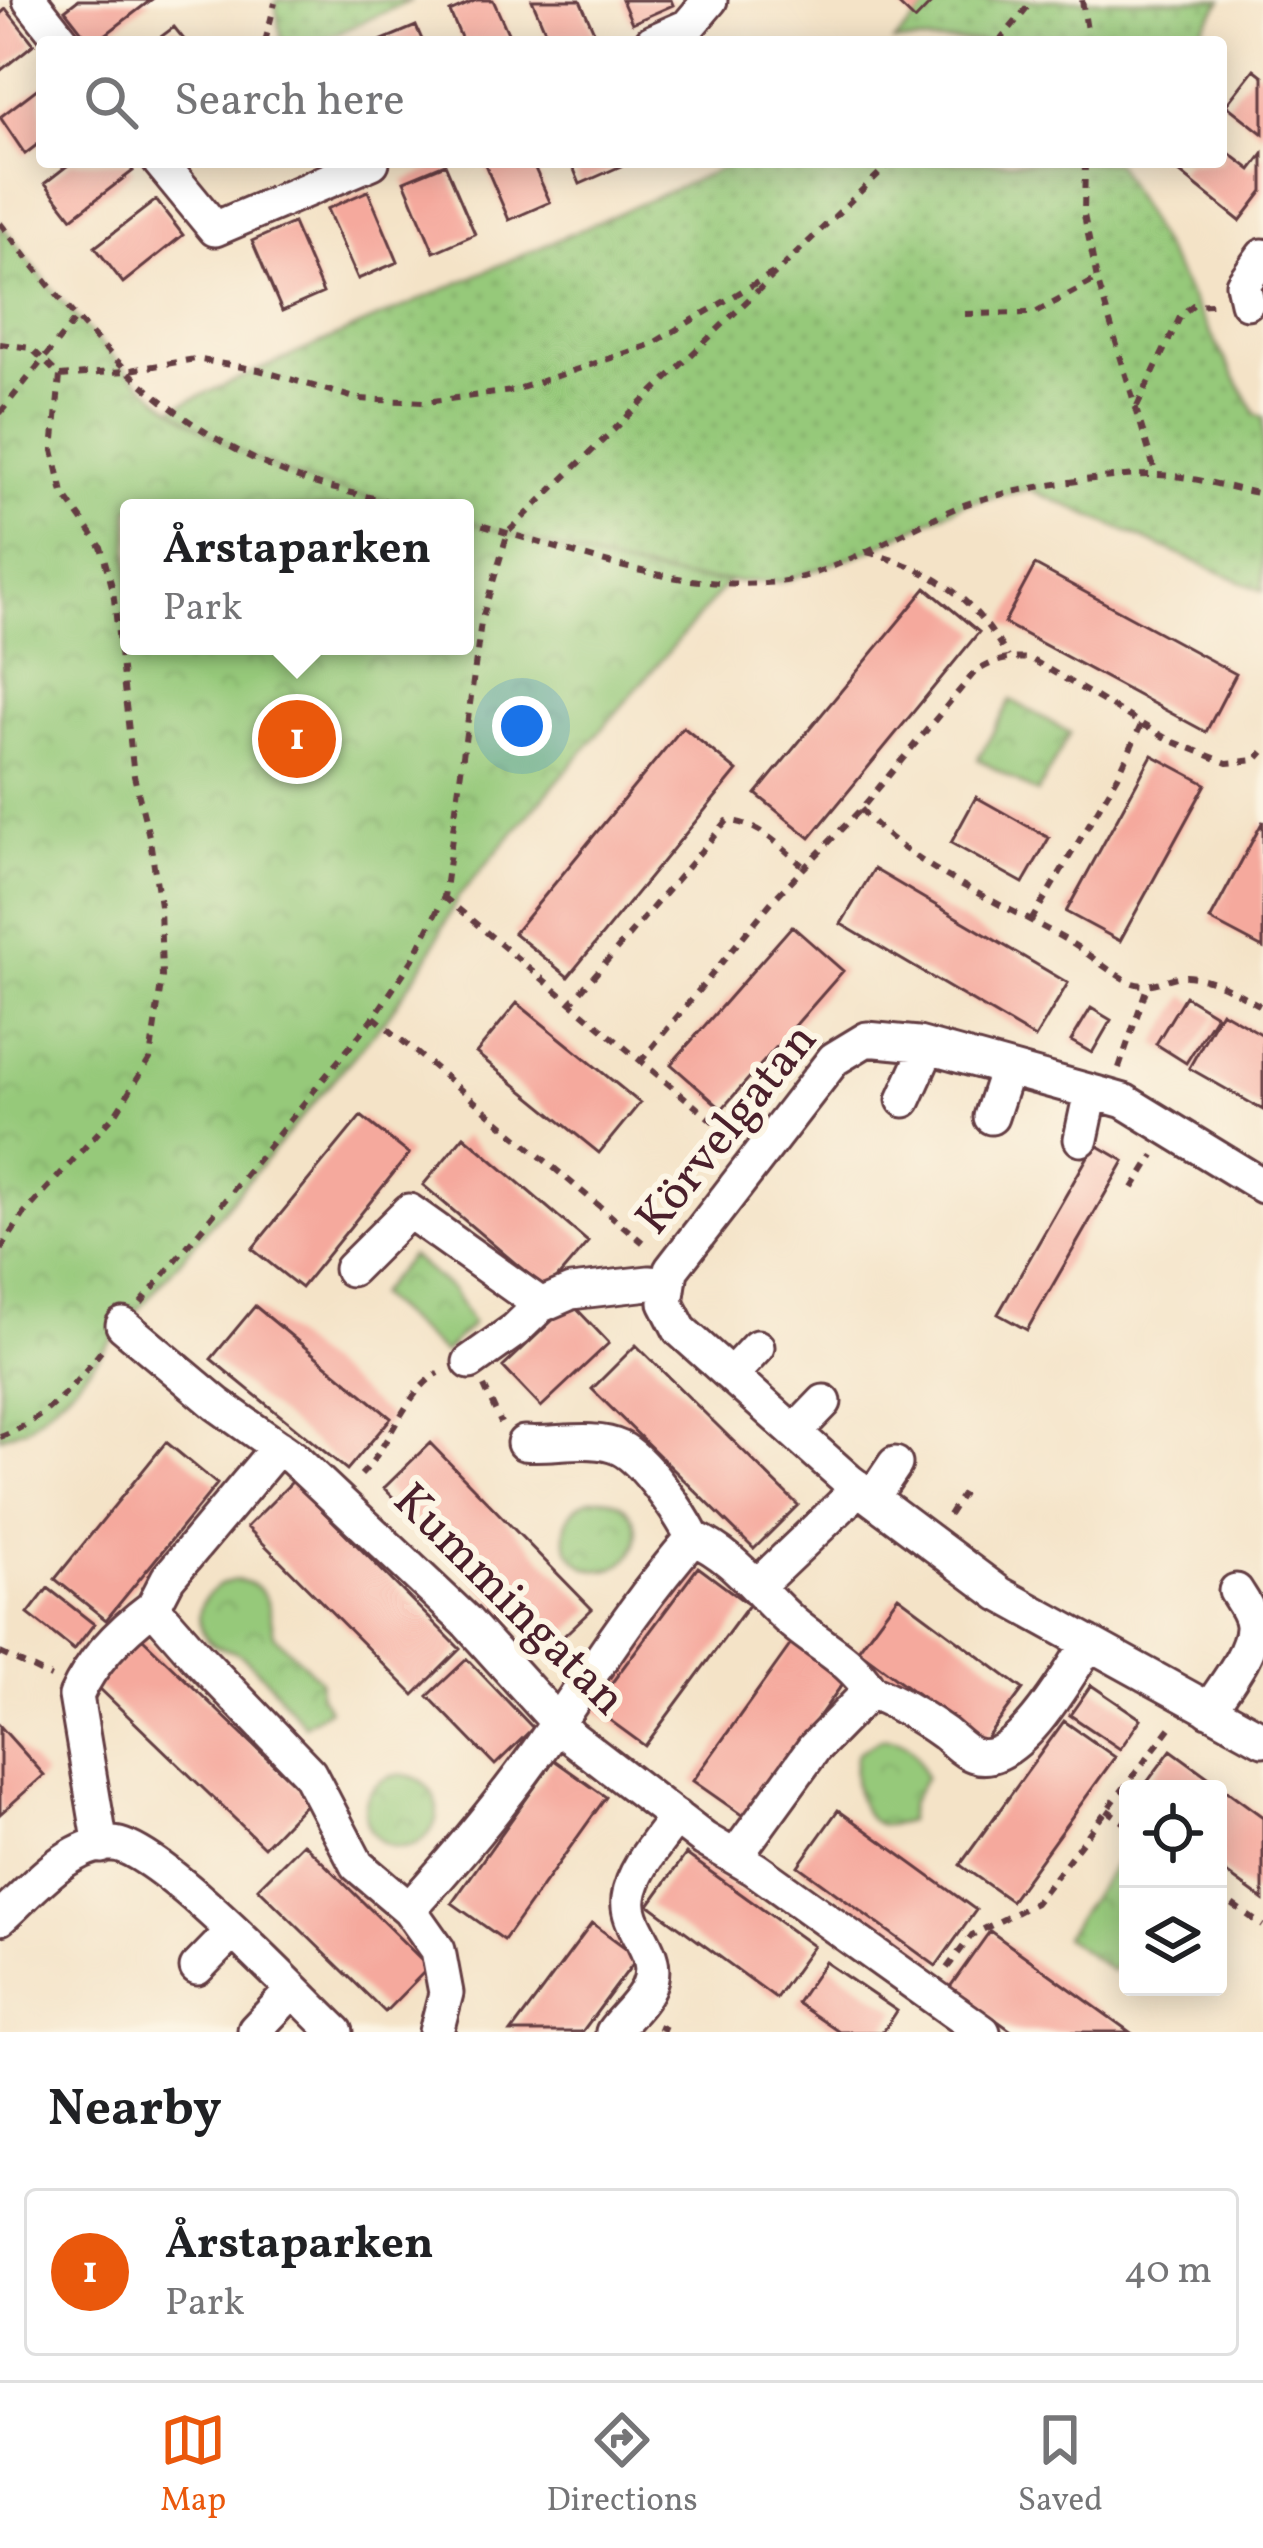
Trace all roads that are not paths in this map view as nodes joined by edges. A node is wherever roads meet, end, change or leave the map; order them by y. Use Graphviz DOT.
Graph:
graph roads {
  1 [pos="29,0"];
  2 [pos="710,0"];
  3 [pos="59,36"];
  4 [pos="666,36"];
  5 [pos="165,168"];
  6 [pos="358,168"];
  7 [pos="1263,256"];
  8 [pos="1247,302"];
  9 [pos="928,1047"];
  10 [pos="1007,1069"];
  11 [pos="1107,1096"];
  12 [pos="904,1100"];
  13 [pos="991,1118"];
  14 [pos="1081,1139"];
  15 [pos="1263,1186"];
  16 [pos="351,1269"];
  17 [pos="669,1277"];
  18 [pos="541,1305"];
  19 [pos="123,1325"];
  20 [pos="757,1347"];
  21 [pos="470,1362"];
  22 [pos="731,1376"];
  23 [pos="824,1402"];
  24 [pos="795,1432"];
  25 [pos="524,1443"];
  26 [pos="278,1447"];
  27 [pos="895,1464"];
  28 [pos="864,1492"];
  29 [pos="693,1538"];
  30 [pos="757,1586"];
  31 [pos="1236,1591"];
  32 [pos="153,1607"];
  33 [pos="1089,1643"];
  34 [pos="870,1691"];
  35 [pos="1200,1704"];
  36 [pos="558,1722"];
  37 [pos="1263,1739"];
  38 [pos="676,1817"];
  39 [pos="101,1846"];
  40 [pos="735,1857"];
  41 [pos="409,1909"];
  42 [pos="0,1918"];
  43 [pos="232,1932"];
  44 [pos="197,1968"];
  45 [pos="293,1990"];
  46 [pos="255,2030"];
  47 [pos="336,2032"];
  48 [pos="436,2032"];
  49 [pos="614,2032"];
  50 [pos="983,2032"];
  1 -- 3 [label="street"];
  2 -- 4 [label="street"];
  5 -- 6 [label="street"];
  7 -- 8 [label="street"];
  9 -- 10 [label="street, Körvelgatan"];
  9 -- 12 [label="street"];
  9 -- 17 [label="street, Körvelgatan"];
  10 -- 11 [label="street, Körvelgatan"];
  10 -- 13 [label="street"];
  11 -- 14 [label="street"];
  11 -- 15 [label="street, Körvelgatan"];
  16 -- 18 [label="street"];
  17 -- 18 [label="street"];
  17 -- 22 [label="street, Körvelgatan"];
  18 -- 21 [label="street"];
  19 -- 26 [label="street, Kummingatan"];
  20 -- 22 [label="street"];
  22 -- 24 [label="street, Körvelgatan"];
  23 -- 24 [label="street"];
  24 -- 28 [label="street, Körvelgatan"];
  25 -- 29 [label="street"];
  26 -- 32 [label="street"];
  26 -- 36 [label="street, Kummingatan"];
  27 -- 28 [label="street"];
  28 -- 30 [label="street"];
  28 -- 33 [label="street, Körvelgatan"];
  29 -- 30 [label="street"];
  29 -- 36 [label="street"];
  30 -- 34 [label="street"];
  31 -- 35 [label="street"];
  32 -- 39 [label="street"];
  32 -- 41 [label="street"];
  33 -- 34 [label="street"];
  33 -- 35 [label="street, Körvelgatan"];
  34 -- 40 [label="street"];
  35 -- 37 [label="street, Körvelgatan"];
  36 -- 38 [label="street, Kummingatan"];
  36 -- 41 [label="street"];
  38 -- 40 [label="street, Kummingatan"];
  38 -- 49 [label="street"];
  39 -- 42 [label="street"];
  39 -- 43 [label="street"];
  40 -- 50 [label="street, Kummingatan"];
  41 -- 48 [label="street"];
  43 -- 44 [label="street"];
  43 -- 45 [label="street"];
  45 -- 46 [label="street"];
  45 -- 47 [label="street"];
}
